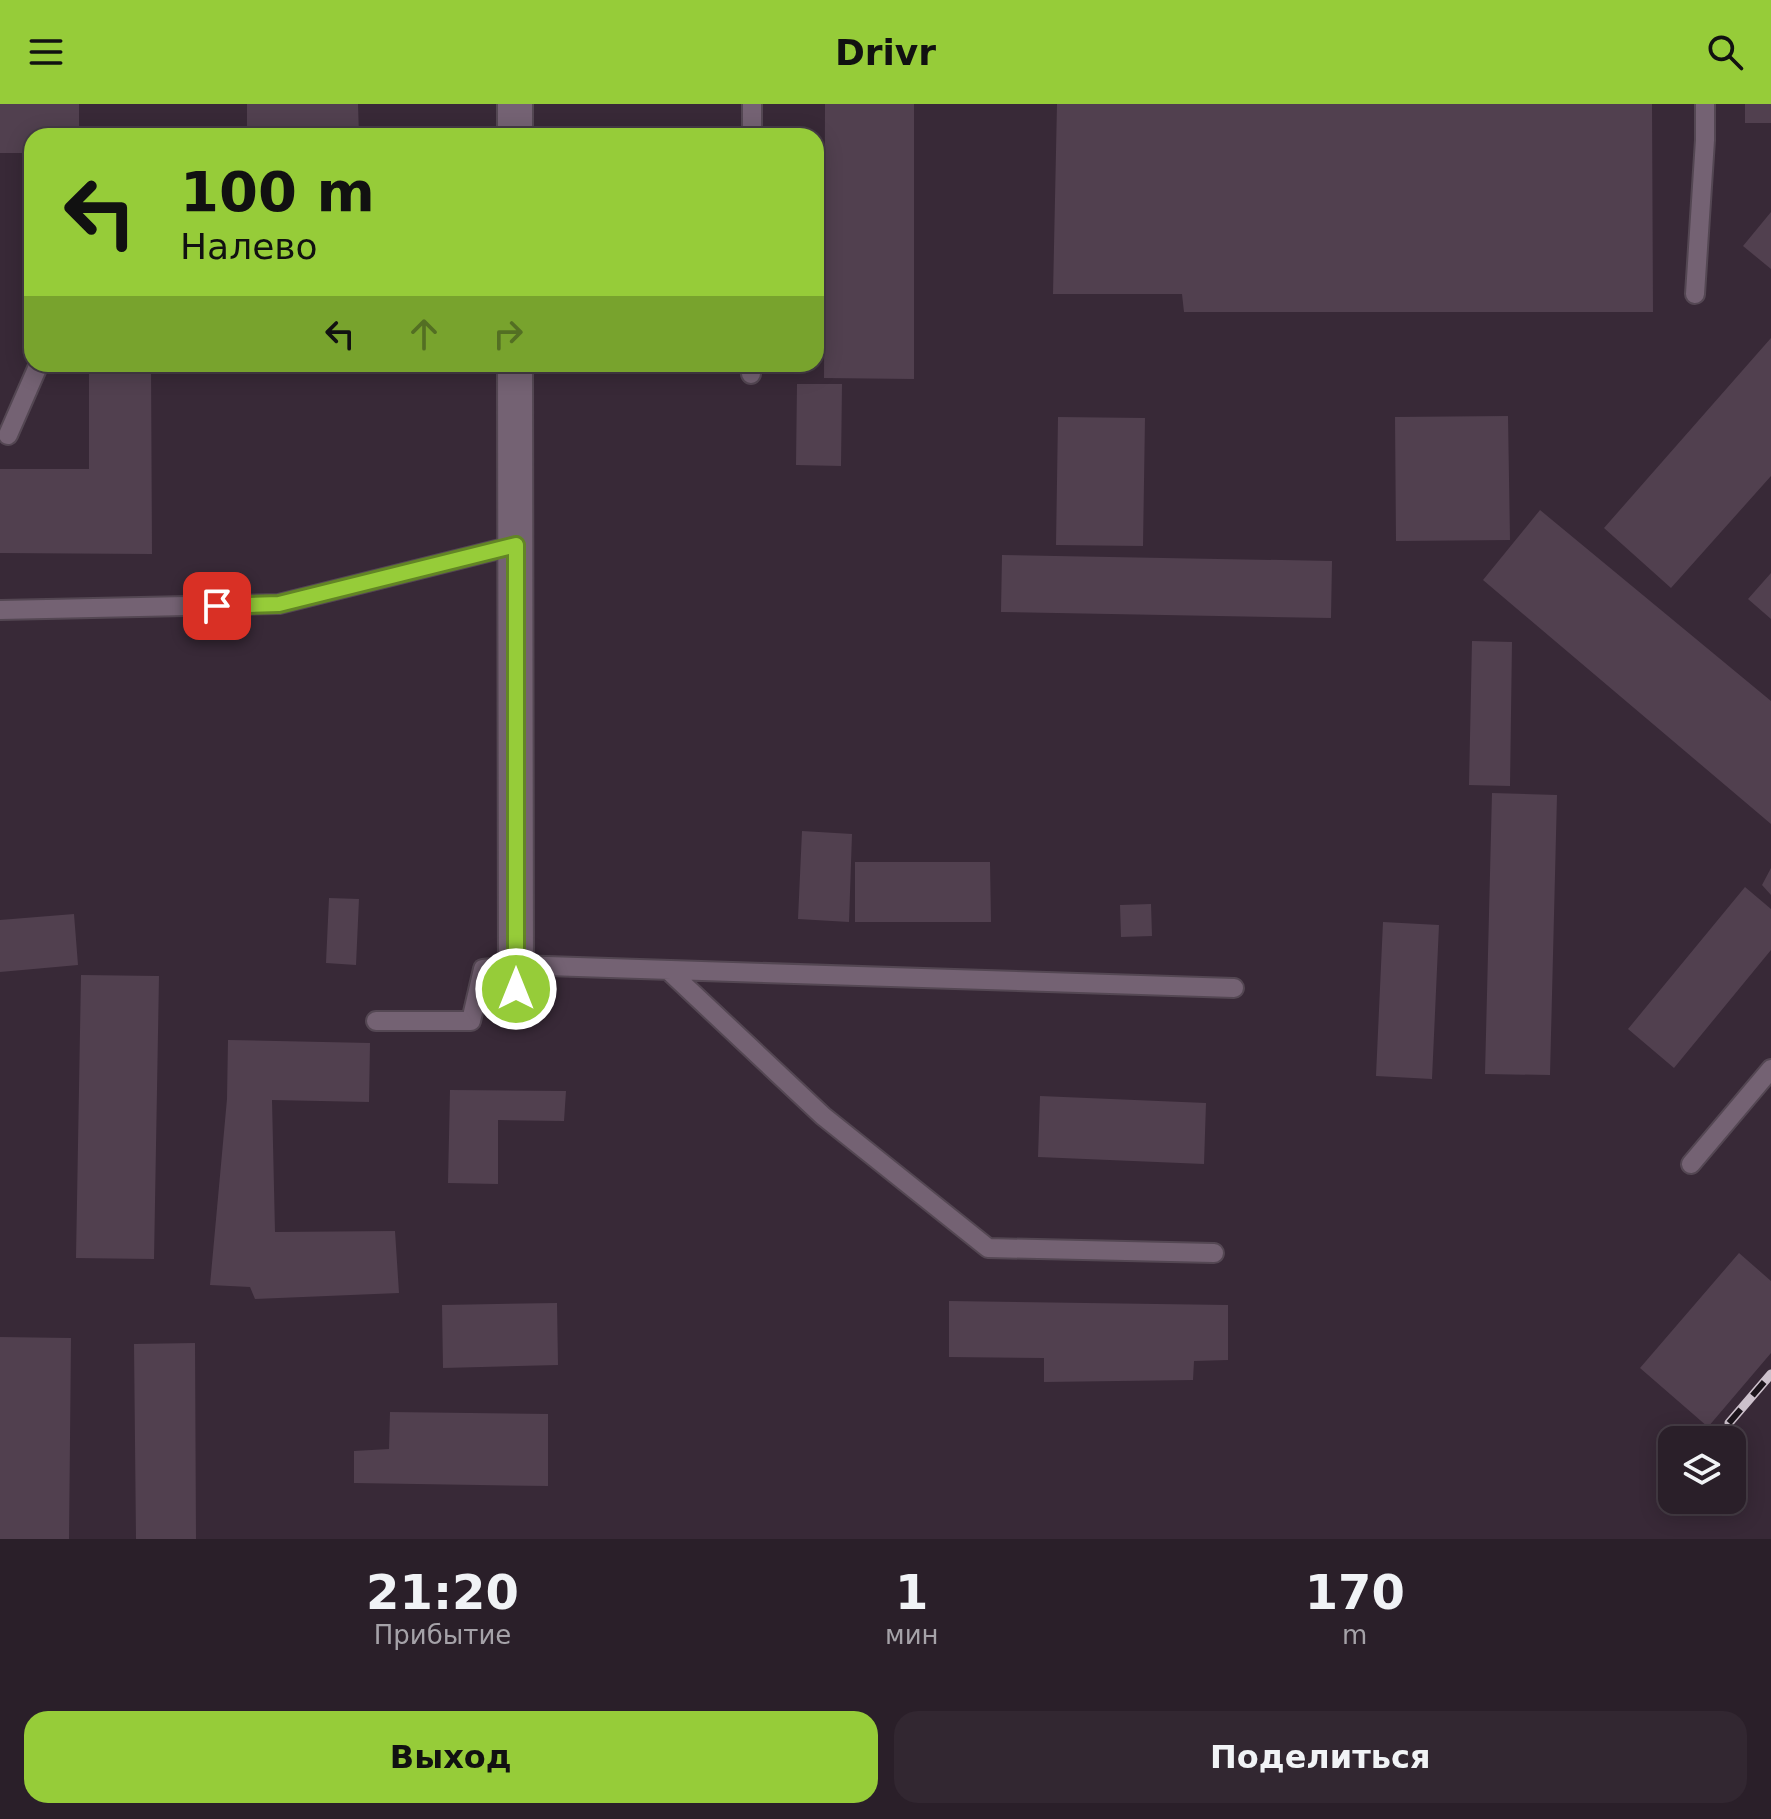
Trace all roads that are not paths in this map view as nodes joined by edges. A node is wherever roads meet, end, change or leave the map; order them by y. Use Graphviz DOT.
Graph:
graph roads {
  1 [pos="515,104"];
  2 [pos="752,104"];
  3 [pos="1705,104"];
  4 [pos="515,128"];
  5 [pos="752,128"];
  6 [pos="1695,294"];
  7 [pos="36,372"];
  8 [pos="515,372"];
  9 [pos="8,435"];
  10 [pos="516,545"];
  11 [pos="0,610"];
  12 [pos="668,970"];
  13 [pos="516,977"];
  14 [pos="1234,988"];
  15 [pos="376,1021"];
  16 [pos="1771,1069"];
  17 [pos="1691,1164"];
  18 [pos="1214,1253"];
  1 -- 4 [label="street"];
  2 -- 5 [label="lane"];
  3 -- 6 [label="lane"];
  7 -- 9 [label="lane"];
  8 -- 10 [label="street"];
  10 -- 11 [label="lane"];
  10 -- 13 [label="street"];
  12 -- 13 [label="lane"];
  12 -- 14 [label="lane"];
  12 -- 18 [label="lane"];
  13 -- 15 [label="lane"];
  16 -- 17 [label="lane"];
}
